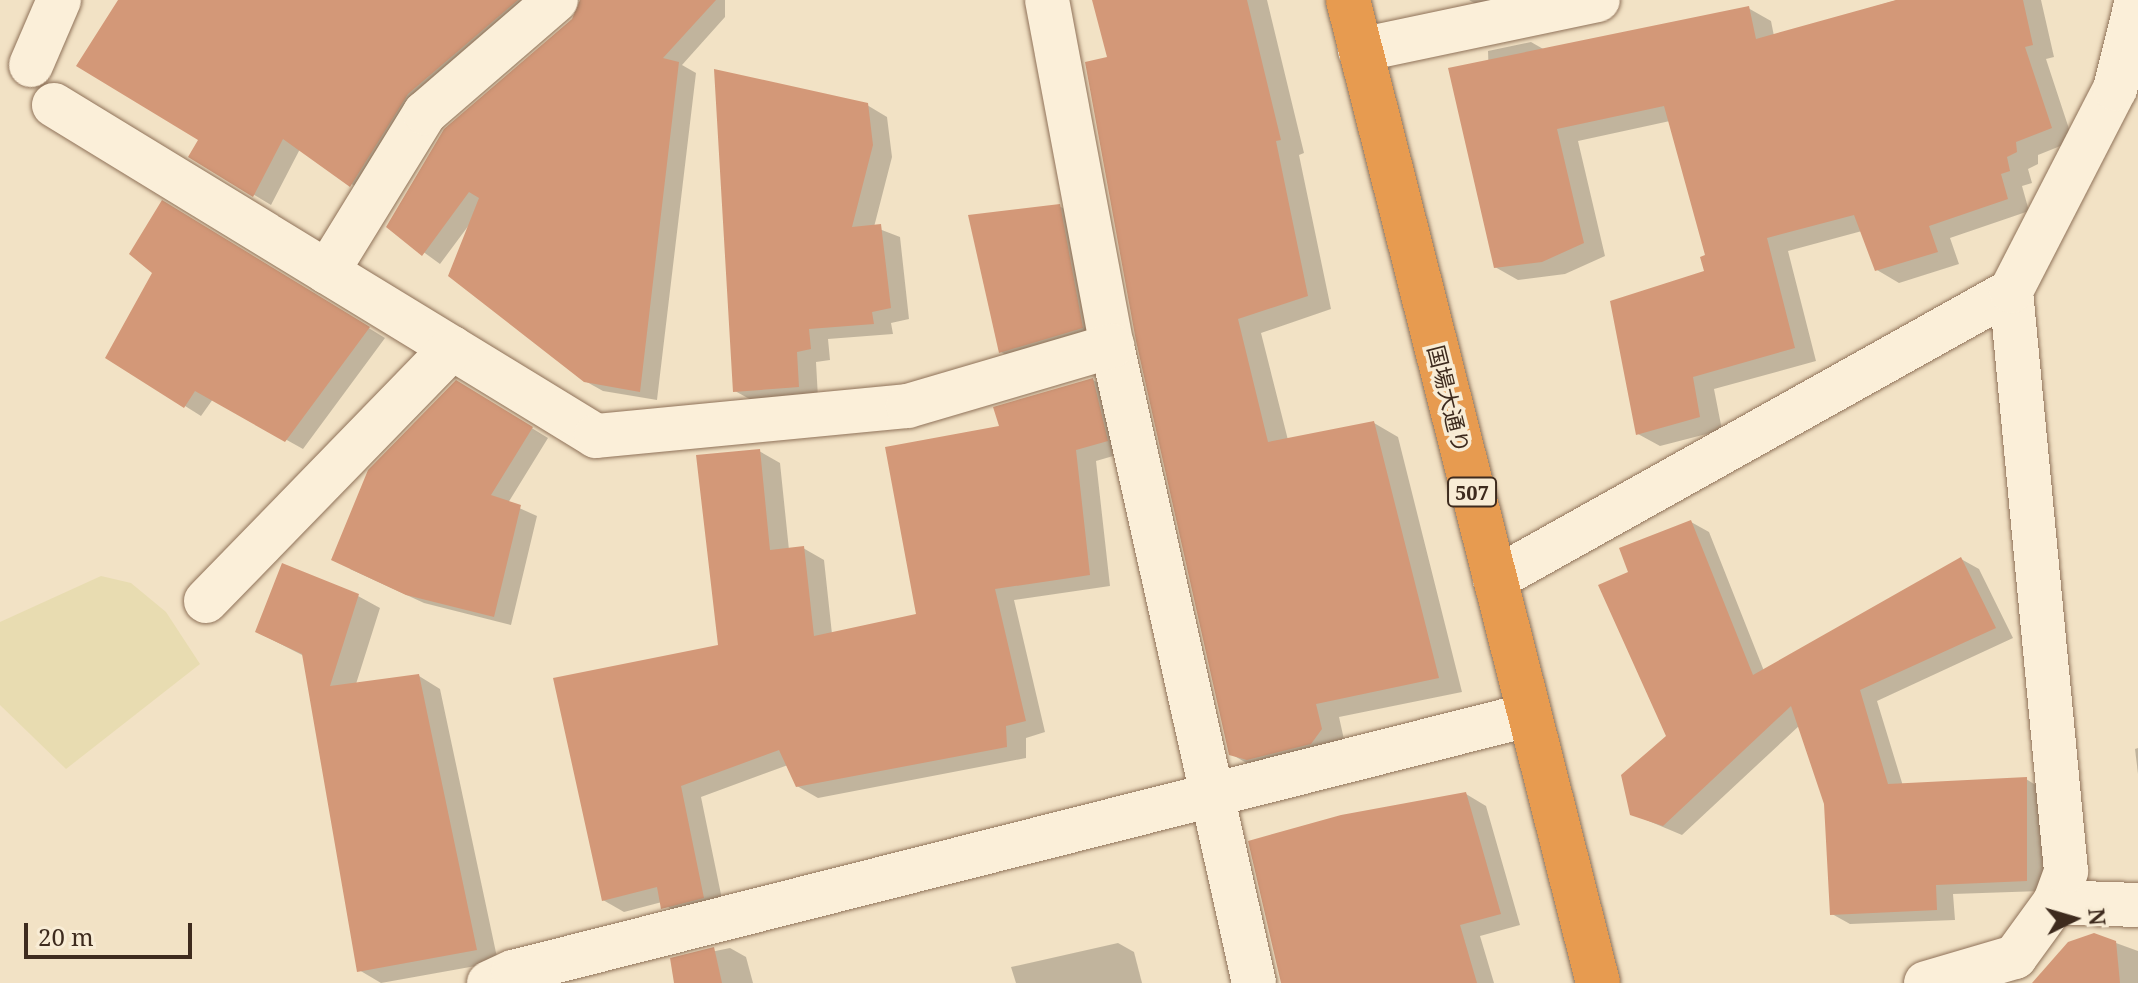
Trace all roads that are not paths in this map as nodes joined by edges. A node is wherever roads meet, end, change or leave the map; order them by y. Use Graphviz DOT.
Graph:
graph roads {
  1 [pos="59,0"];
  2 [pos="556,0"];
  3 [pos="1047,0"];
  4 [pos="1348,0"];
  5 [pos="1598,0"];
  6 [pos="2137,0"];
  7 [pos="1360,50"];
  8 [pos="31,65"];
  9 [pos="54,105"];
  10 [pos="327,272"];
  11 [pos="2011,291"];
  12 [pos="1112,346"];
  13 [pos="452,348"];
  14 [pos="1495,579"];
  15 [pos="206,601"];
  16 [pos="1528,715"];
  17 [pos="1210,798"];
  18 [pos="2055,902"];
  19 [pos="2138,905"];
  20 [pos="489,983"];
  21 [pos="1254,983"];
  22 [pos="1598,983"];
  23 [pos="1926,983"];
  1 -- 8 [label="street"];
  2 -- 10 [label="street"];
  3 -- 12 [label="street"];
  4 -- 7 [label="highway, 国場大通り / 507"];
  5 -- 7 [label="street"];
  6 -- 11 [label="street"];
  7 -- 14 [label="highway, 国場大通り / 507"];
  9 -- 10 [label="street"];
  10 -- 13 [label="street"];
  11 -- 14 [label="street"];
  11 -- 18 [label="street"];
  12 -- 13 [label="street"];
  12 -- 17 [label="street"];
  13 -- 15 [label="street"];
  14 -- 16 [label="highway, 国場大通り / 507"];
  16 -- 17 [label="street"];
  16 -- 22 [label="highway, 国場大通り / 507"];
  17 -- 20 [label="street"];
  17 -- 21 [label="street"];
  18 -- 19 [label="street"];
  18 -- 23 [label="street"];
}
